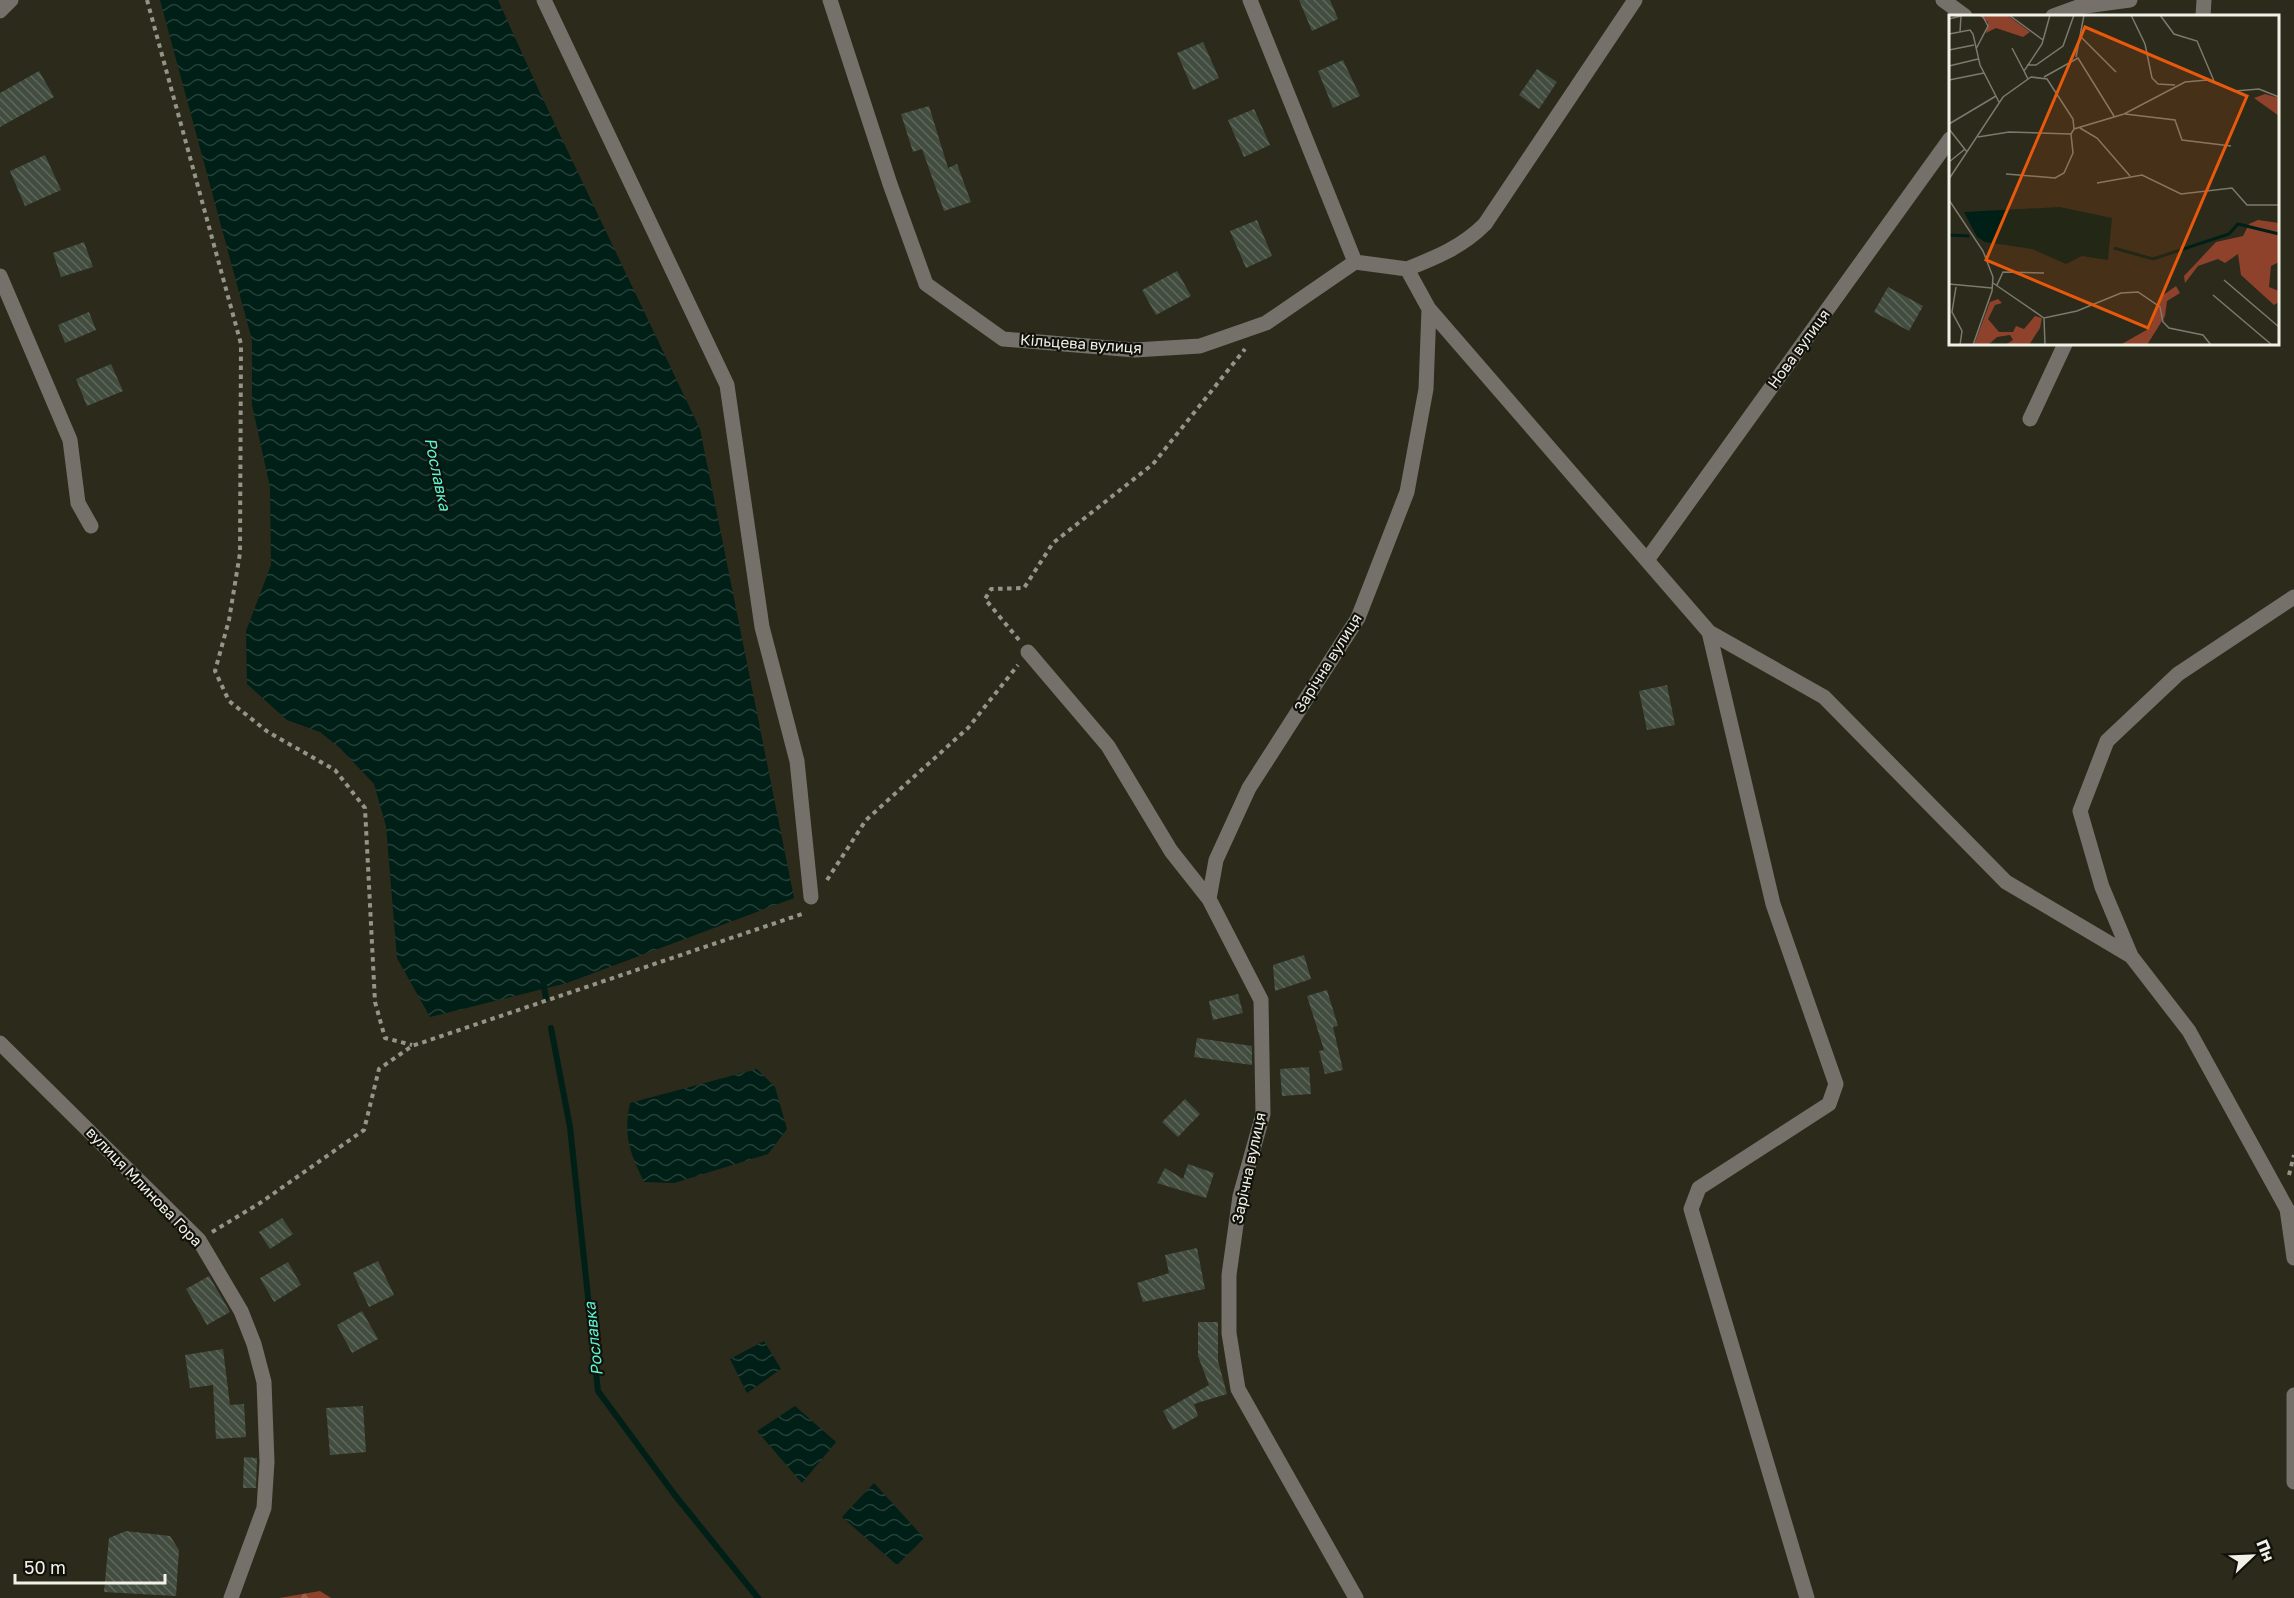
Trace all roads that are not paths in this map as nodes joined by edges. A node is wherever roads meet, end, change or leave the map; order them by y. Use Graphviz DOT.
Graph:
graph roads {
  1 [pos="11,0"];
  2 [pos="544,0"];
  3 [pos="830,0"];
  4 [pos="1250,0"];
  5 [pos="1635,0"];
  6 [pos="1943,0"];
  7 [pos="2130,0"];
  8 [pos="2204,0"];
  9 [pos="0,11"];
  10 [pos="1964,15"];
  11 [pos="2056,15"];
  12 [pos="2203,15"];
  13 [pos="1949,140"];
  14 [pos="1355,262"];
  15 [pos="1407,268"];
  16 [pos="0,276"];
  17 [pos="1430,309"];
  18 [pos="2065,345"];
  19 [pos="2030,419"];
  20 [pos="91,526"];
  21 [pos="1647,560"];
  22 [pos="2294,597"];
  23 [pos="1709,632"];
  24 [pos="1028,652"];
  25 [pos="811,897"];
  26 [pos="1209,899"];
  27 [pos="2130,956"];
  28 [pos="0,1043"];
  29 [pos="2294,1258"];
  30 [pos="2294,1395"];
  31 [pos="2294,1482"];
  32 [pos="231,1598"];
  33 [pos="1356,1598"];
  34 [pos="1808,1598"];
  1 -- 9 [label="street"];
  2 -- 25 [label="street"];
  3 -- 14 [label="street, Кільцева вулиця"];
  4 -- 14 [label="street"];
  5 -- 15 [label="street"];
  6 -- 10 [label="street"];
  7 -- 11 [label="street"];
  8 -- 12 [label="street"];
  13 -- 21 [label="street, Нова вулиця"];
  14 -- 15 [label="street"];
  15 -- 17 [label="street"];
  16 -- 20 [label="street"];
  17 -- 21 [label="street"];
  17 -- 26 [label="street, Зарічна вулиця"];
  18 -- 19 [label="street"];
  21 -- 23 [label="street"];
  22 -- 27 [label="street"];
  23 -- 27 [label="street"];
  23 -- 34 [label="street"];
  24 -- 26 [label="street, Зарічна вулиця"];
  26 -- 33 [label="street, Зарічна вулиця"];
  27 -- 29 [label="street"];
  28 -- 32 [label="street, вулиця Млинова Гора"];
  30 -- 31 [label="street"];
}
